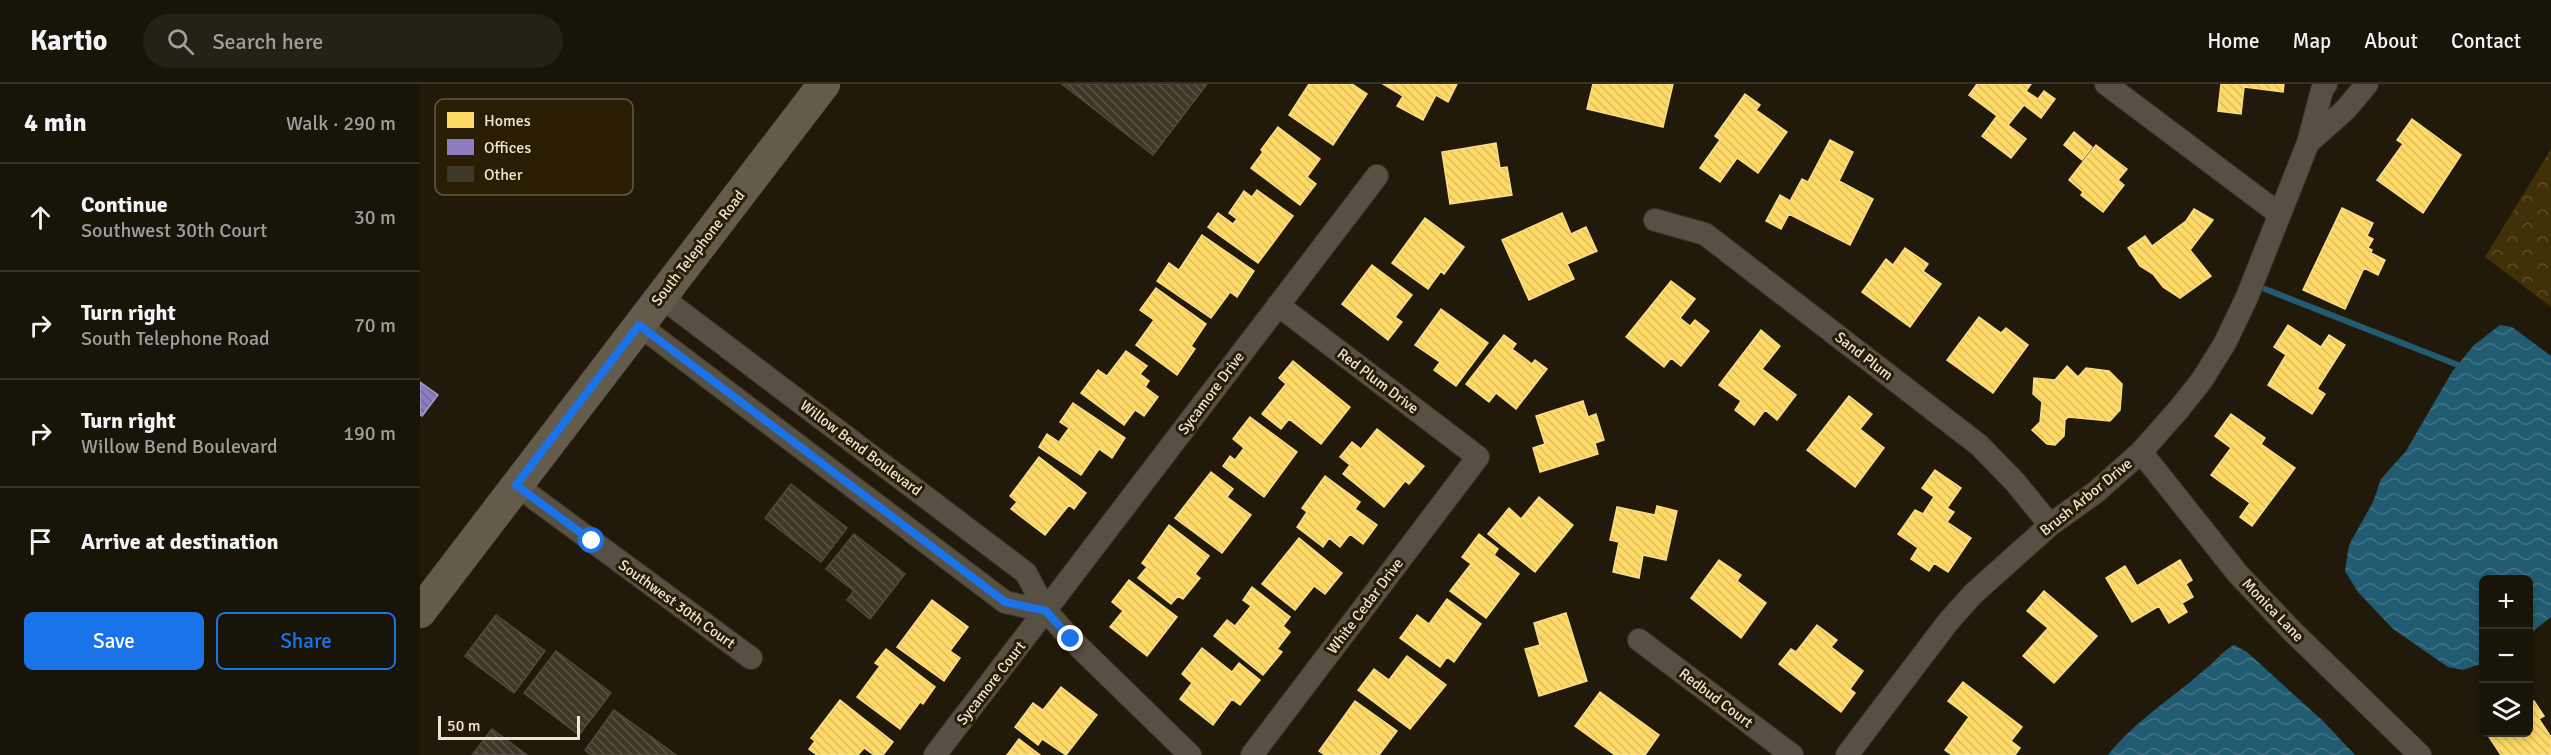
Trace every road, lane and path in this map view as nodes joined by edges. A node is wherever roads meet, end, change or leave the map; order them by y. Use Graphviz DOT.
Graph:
graph roads {
  1 [pos="824,84"];
  2 [pos="2106,84"];
  3 [pos="2326,84"];
  4 [pos="2367,84"];
  5 [pos="2308,143"];
  6 [pos="1377,176"];
  7 [pos="2278,213"];
  8 [pos="1654,220"];
  9 [pos="661,297"];
  10 [pos="1278,305"];
  11 [pos="639,325"];
  12 [pos="2140,452"];
  13 [pos="1478,457"];
  14 [pos="516,485"];
  15 [pos="2050,525"];
  16 [pos="1046,611"];
  17 [pos="420,612"];
  18 [pos="1639,640"];
  19 [pos="751,658"];
  20 [pos="935,755"];
  21 [pos="1190,755"];
  22 [pos="1252,755"];
  23 [pos="1792,755"];
  24 [pos="1847,755"];
  25 [pos="2420,755"];
  1 -- 9 [label="main road, South Telephone Road"];
  2 -- 7 [label="street"];
  3 -- 5 [label="street, Brush Arbor Drive"];
  4 -- 5 [label="street, Brush Arbor Drive"];
  5 -- 7 [label="street, Brush Arbor Drive"];
  6 -- 10 [label="street, Sycamore Drive"];
  7 -- 12 [label="street, Brush Arbor Drive"];
  8 -- 15 [label="street, Sand Plum"];
  9 -- 11 [label="main road, South Telephone Road"];
  9 -- 16 [label="street, Willow Bend Boulevard"];
  10 -- 13 [label="street, Red Plum Drive"];
  10 -- 16 [label="street, Sycamore Drive"];
  11 -- 14 [label="main road, South Telephone Road"];
  11 -- 16 [label="street"];
  12 -- 15 [label="street, Brush Arbor Drive"];
  12 -- 25 [label="street, Monica Lane"];
  13 -- 22 [label="street, White Cedar Drive"];
  14 -- 17 [label="main road, South Telephone Road"];
  14 -- 19 [label="street, Southwest 30th Court"];
  15 -- 24 [label="street, Brush Arbor Drive"];
  16 -- 20 [label="street, Sycamore Court"];
  16 -- 21 [label="street, Willow Bend Boulevard"];
  18 -- 23 [label="street, Redbud Court"];
}
